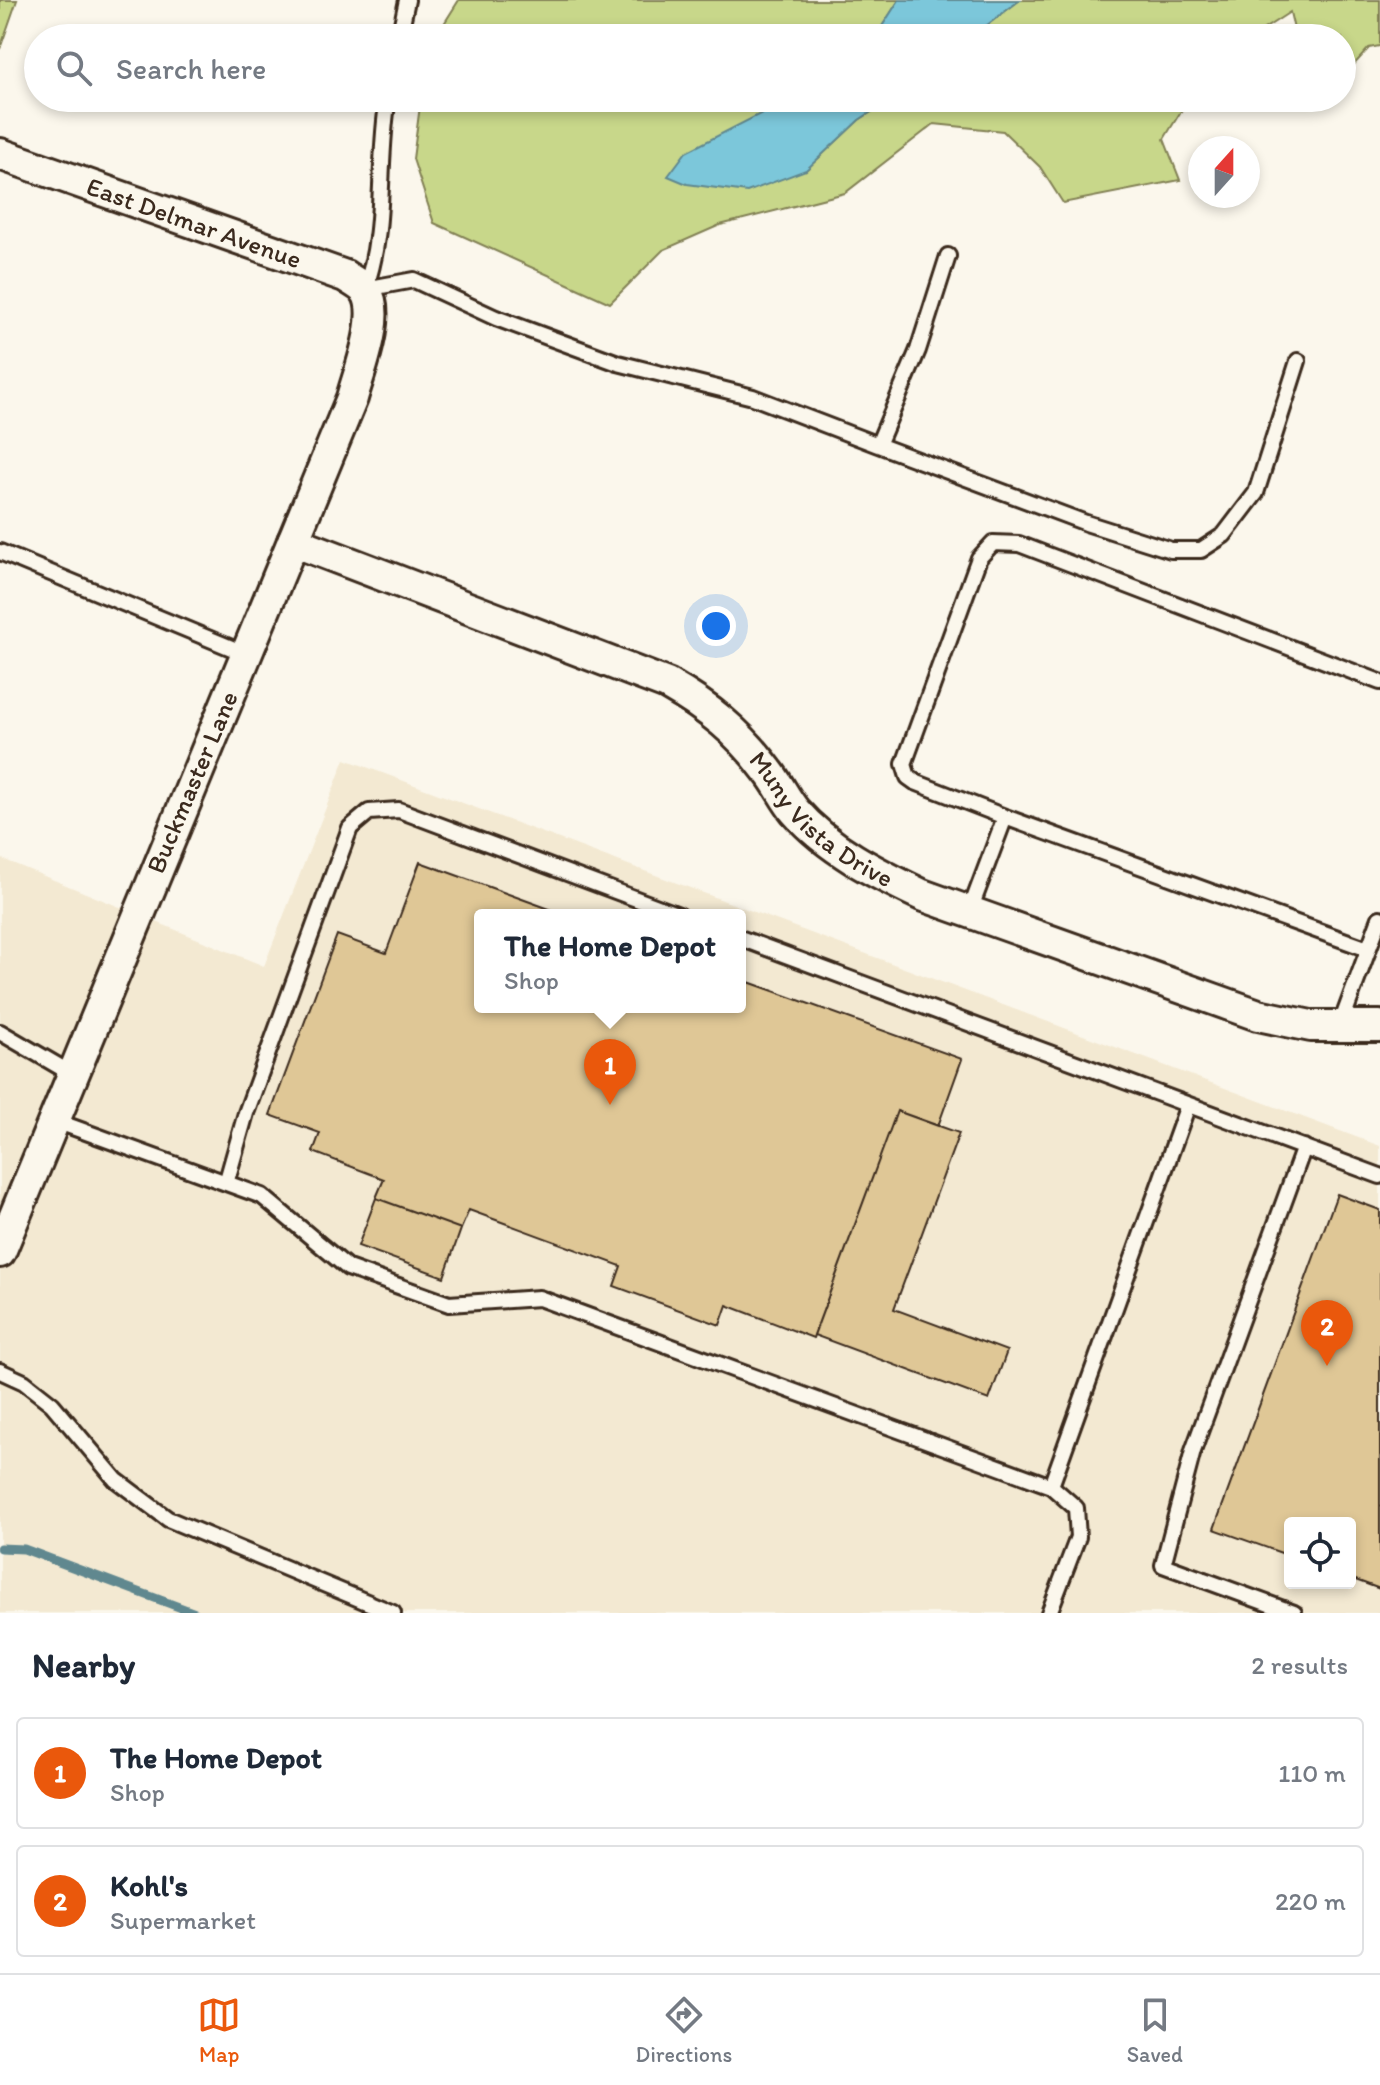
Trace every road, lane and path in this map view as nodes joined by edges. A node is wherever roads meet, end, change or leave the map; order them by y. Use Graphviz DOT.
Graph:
graph roads {
  1 [pos="407,0"];
  2 [pos="402,24"];
  3 [pos="386,112"];
  4 [pos="0,154"];
  5 [pos="948,256"];
  6 [pos="368,299"];
  7 [pos="1298,361"];
  8 [pos="878,445"];
  9 [pos="293,541"];
  10 [pos="0,552"];
  11 [pos="246,654"];
  12 [pos="1380,682"];
  13 [pos="1005,817"];
  14 [pos="663,909"];
  15 [pos="969,913"];
  16 [pos="1380,918"];
  17 [pos="746,940"];
  18 [pos="1368,949"];
  19 [pos="1380,1026"];
  20 [pos="1340,1027"];
  21 [pos="0,1032"];
  22 [pos="72,1074"];
  23 [pos="1188,1105"];
  24 [pos="53,1120"];
  25 [pos="1304,1147"];
  26 [pos="1380,1176"];
  27 [pos="227,1180"];
  28 [pos="4,1233"];
  29 [pos="0,1371"];
  30 [pos="1051,1486"];
  31 [pos="393,1613"];
  32 [pos="1049,1613"];
  33 [pos="1294,1613"];
  1 -- 2 [label="lane"];
  3 -- 6 [label="lane"];
  4 -- 6 [label="street, East Delmar Avenue"];
  5 -- 8 [label="lane"];
  6 -- 8 [label="lane"];
  6 -- 9 [label="street, Buckmaster Lane"];
  7 -- 8 [label="lane"];
  9 -- 11 [label="street, Buckmaster Lane"];
  9 -- 15 [label="street, Muny Vista Drive"];
  10 -- 11 [label="lane"];
  11 -- 22 [label="street, Buckmaster Lane"];
  12 -- 13 [label="lane"];
  13 -- 15 [label="lane"];
  13 -- 18 [label="lane"];
  14 -- 27 [label="lane"];
  15 -- 20 [label="street, Muny Vista Drive"];
  16 -- 18 [label="lane"];
  17 -- 23 [label="lane"];
  18 -- 20 [label="lane"];
  19 -- 20 [label="street, Muny Vista Drive"];
  21 -- 22 [label="lane"];
  22 -- 24 [label="street, Buckmaster Lane"];
  23 -- 25 [label="lane"];
  23 -- 30 [label="lane"];
  24 -- 27 [label="lane"];
  24 -- 28 [label="street, Buckmaster Lane"];
  25 -- 26 [label="lane"];
  25 -- 33 [label="lane"];
  27 -- 30 [label="lane"];
  29 -- 31 [label="lane"];
  30 -- 32 [label="lane"];
}
